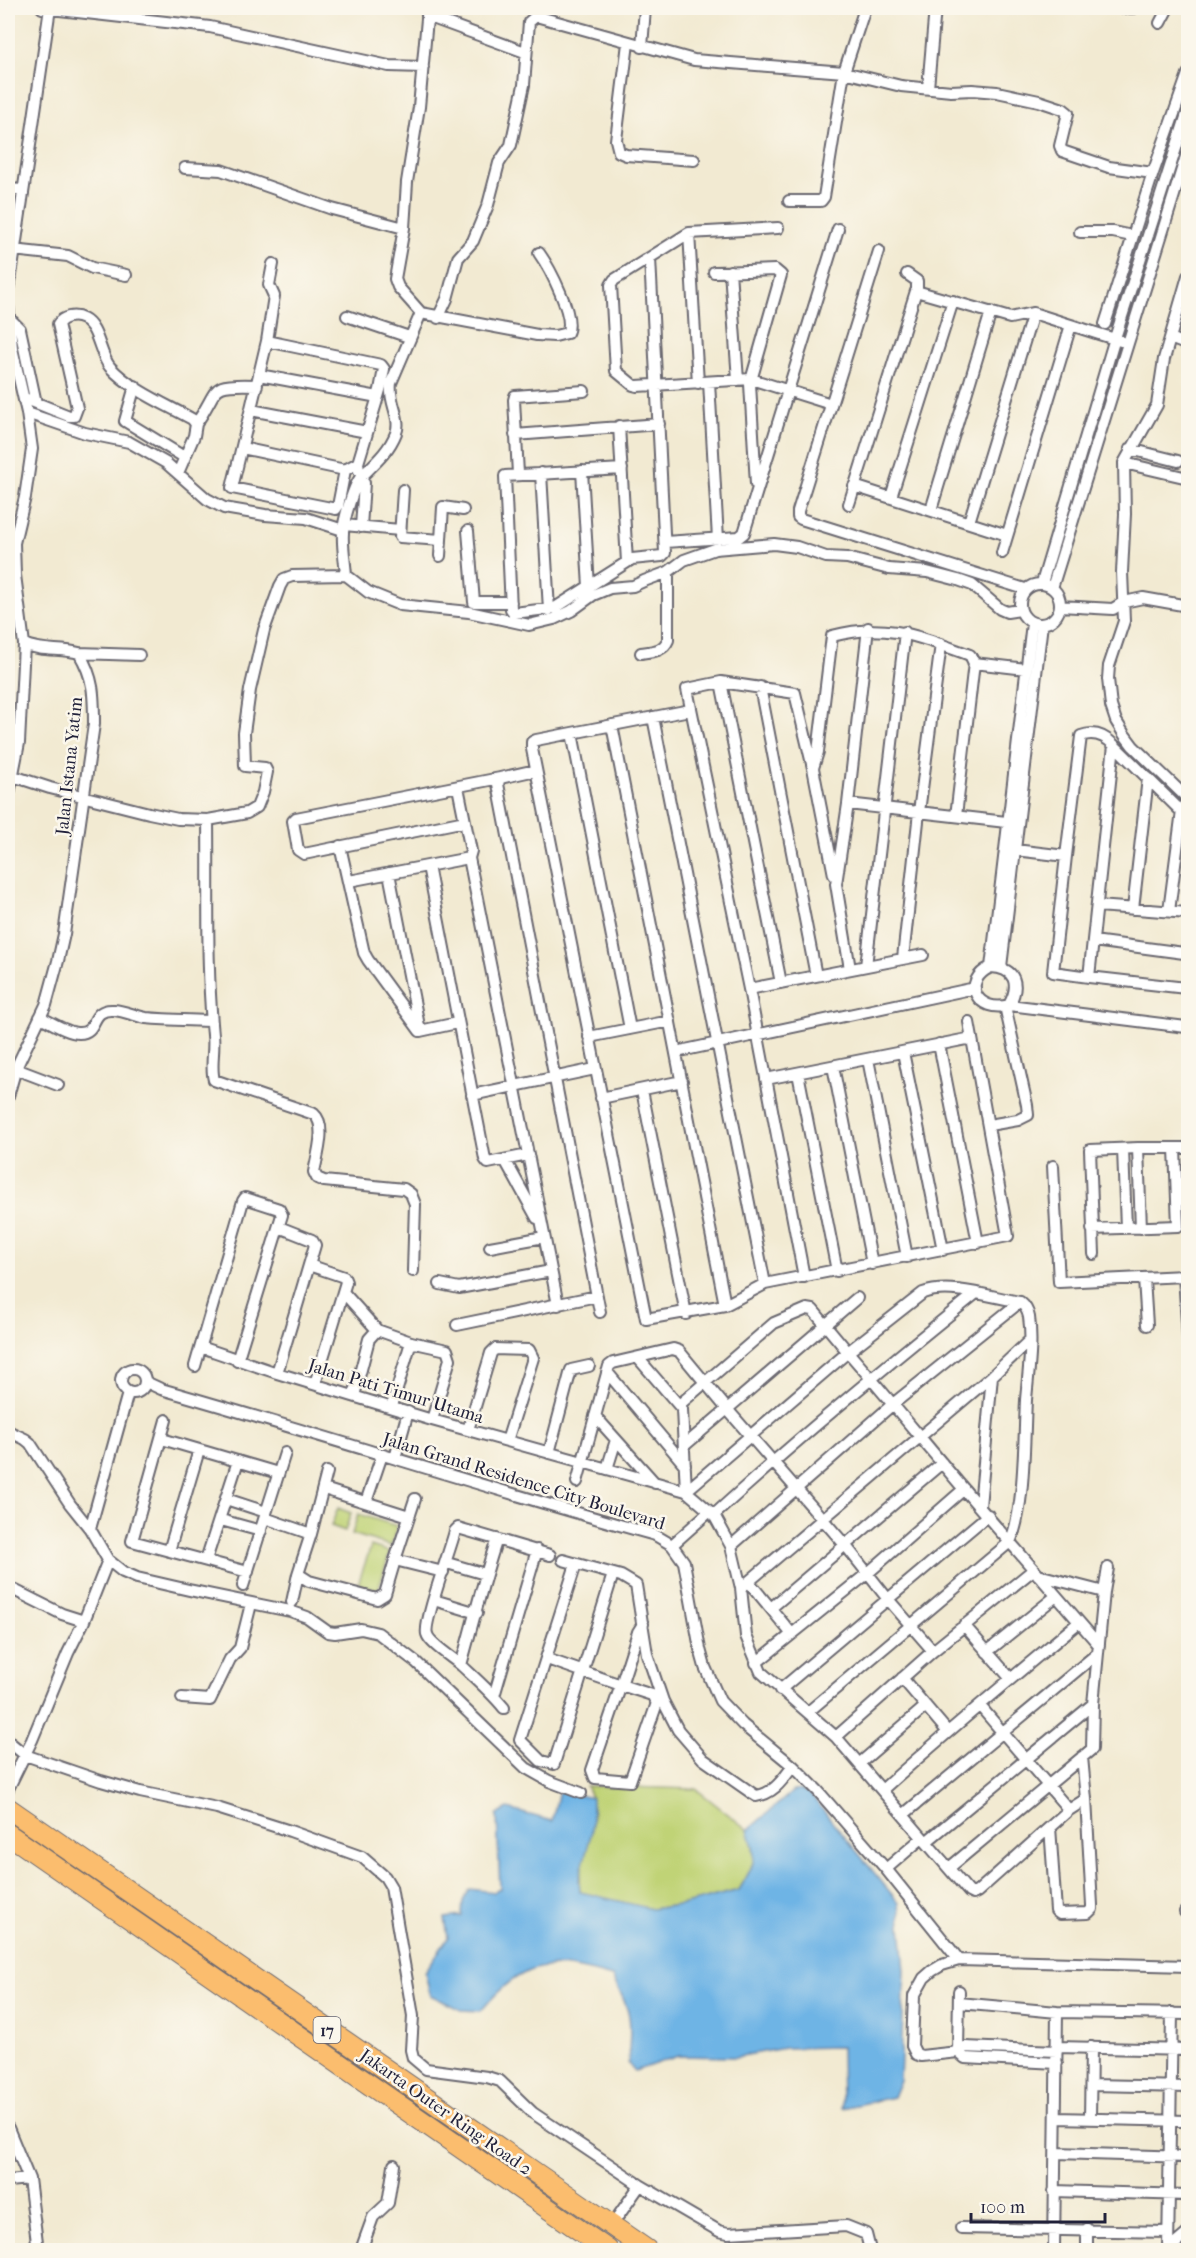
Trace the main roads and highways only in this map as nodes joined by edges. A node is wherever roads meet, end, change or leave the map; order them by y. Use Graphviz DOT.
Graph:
graph roads {
  1 [pos="8,1808"];
  2 [pos="8,1834"];
  3 [pos="608,2250"];
  4 [pos="647,2250"];
  1 -- 4 [label="highway, Jakarta Outer Ring Road 2 / 17"];
  2 -- 3 [label="highway, Jakarta Outer Ring Road 2 / 17"];
}
